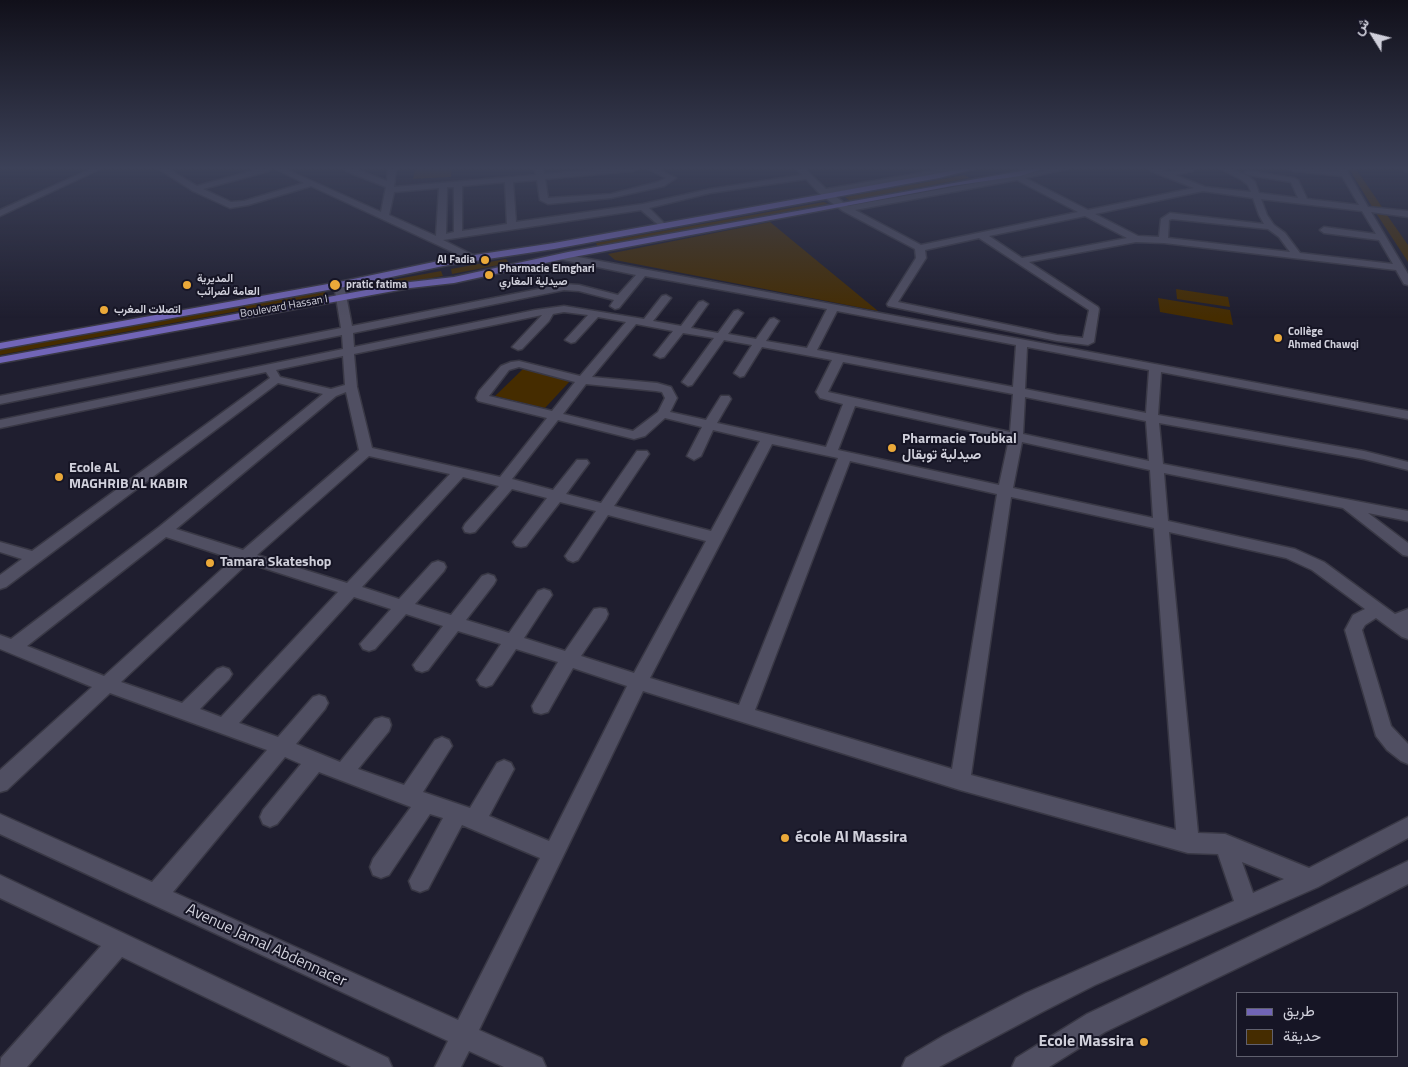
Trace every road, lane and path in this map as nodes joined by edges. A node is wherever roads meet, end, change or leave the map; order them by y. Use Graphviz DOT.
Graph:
graph roads {
  1 [pos="391,219"];
  2 [pos="439,219"];
  3 [pos="458,219"];
  4 [pos="511,219"];
  5 [pos="562,219"];
  6 [pos="655,219"];
  7 [pos="695,219"];
  8 [pos="777,219"];
  9 [pos="865,219"];
  10 [pos="1061,219"];
  11 [pos="1098,219"];
  12 [pos="1165,219"];
  13 [pos="1205,219"];
  14 [pos="1266,219"];
  15 [pos="1371,219"];
  16 [pos="662,225"];
  17 [pos="512,226"];
  18 [pos="1271,227"];
  19 [pos="1324,230"];
  20 [pos="458,234"];
  21 [pos="982,236"];
  22 [pos="437,238"];
  23 [pos="1382,238"];
  24 [pos="1136,239"];
  25 [pos="584,240"];
  26 [pos="1164,240"];
  27 [pos="920,248"];
  28 [pos="590,252"];
  29 [pos="1296,254"];
  30 [pos="562,257"];
  31 [pos="472,258"];
  32 [pos="1020,261"];
  33 [pos="607,266"];
  34 [pos="1400,268"];
  35 [pos="643,272"];
  36 [pos="1408,282"];
  37 [pos="340,291"];
  38 [pos="529,295"];
  39 [pos="666,298"];
  40 [pos="621,299"];
  41 [pos="703,304"];
  42 [pos="892,304"];
  43 [pos="833,308"];
  44 [pos="459,309"];
  45 [pos="544,312"];
  46 [pos="738,313"];
  47 [pos="601,315"];
  48 [pos="886,317"];
  49 [pos="774,320"];
  50 [pos="634,321"];
  51 [pos="646,323"];
  52 [pos="468,327"];
  53 [pos="682,329"];
  54 [pos="347,331"];
  55 [pos="720,336"];
  56 [pos="571,340"];
  57 [pos="759,343"];
  58 [pos="1022,344"];
  59 [pos="0,346"];
  60 [pos="518,347"];
  61 [pos="349,352"];
  62 [pos="810,353"];
  63 [pos="660,355"];
  64 [pos="838,358"];
  65 [pos="0,360"];
  66 [pos="200,360"];
  67 [pos="1155,368"];
  68 [pos="740,373"];
  69 [pos="273,374"];
  70 [pos="583,380"];
  71 [pos="688,382"];
  72 [pos="199,383"];
  73 [pos="351,387"];
  74 [pos="1018,391"];
  75 [pos="332,393"];
  76 [pos="725,399"];
  77 [pos="0,400"];
  78 [pos="850,402"];
  79 [pos="663,414"];
  80 [pos="1408,415"];
  81 [pos="554,416"];
  82 [pos="1152,418"];
  83 [pos="0,424"];
  84 [pos="709,425"];
  85 [pos="1016,436"];
  86 [pos="768,438"];
  87 [pos="366,450"];
  88 [pos="642,454"];
  89 [pos="838,455"];
  90 [pos="694,456"];
  91 [pos="582,463"];
  92 [pos="1157,467"];
  93 [pos="1408,467"];
  94 [pos="460,472"];
  95 [pos="506,483"];
  96 [pos="1005,490"];
  97 [pos="557,496"];
  98 [pos="1345,503"];
  99 [pos="605,508"];
  100 [pos="1408,516"];
  101 [pos="1162,525"];
  102 [pos="470,528"];
  103 [pos="164,531"];
  104 [pos="716,538"];
  105 [pos="521,542"];
  106 [pos="0,547"];
  107 [pos="1408,551"];
  108 [pos="573,556"];
  109 [pos="34,557"];
  110 [pos="245,557"];
  111 [pos="438,568"];
  112 [pos="488,580"];
  113 [pos="0,582"];
  114 [pos="350,589"];
  115 [pos="544,595"];
  116 [pos="403,606"];
  117 [pos="1376,610"];
  118 [pos="600,614"];
  119 [pos="1401,618"];
  120 [pos="453,623"];
  121 [pos="1408,632"];
  122 [pos="512,642"];
  123 [pos="6,644"];
  124 [pos="370,644"];
  125 [pos="569,659"];
  126 [pos="422,665"];
  127 [pos="223,674"];
  128 [pos="486,680"];
  129 [pos="638,682"];
  130 [pos="108,684"];
  131 [pos="319,703"];
  132 [pos="541,706"];
  133 [pos="185,712"];
  134 [pos="744,715"];
  135 [pos="382,725"];
  136 [pos="223,727"];
  137 [pos="442,746"];
  138 [pos="283,747"];
  139 [pos="1408,755"];
  140 [pos="316,761"];
  141 [pos="504,769"];
  142 [pos="343,773"];
  143 [pos="960,782"];
  144 [pos="0,784"];
  145 [pos="417,799"];
  146 [pos="270,817"];
  147 [pos="466,817"];
  148 [pos="0,824"];
  149 [pos="1408,827"];
  150 [pos="1188,843"];
  151 [pos="1225,844"];
  152 [pos="553,853"];
  153 [pos="381,867"];
  154 [pos="1408,872"];
  155 [pos="1310,879"];
  156 [pos="420,881"];
  157 [pos="0,886"];
  158 [pos="156,895"];
  159 [pos="1247,907"];
  160 [pos="118,944"];
  161 [pos="463,1036"];
  162 [pos="10,1067"];
  163 [pos="379,1067"];
  164 [pos="448,1067"];
  165 [pos="533,1067"];
  166 [pos="915,1067"];
  167 [pos="1025,1067"];
  1 -- 22 [label="street"];
  2 -- 22 [label="street"];
  3 -- 20 [label="street"];
  4 -- 17 [label="street"];
  5 -- 17 [label="street"];
  6 -- 16 [label="street"];
  7 -- 16 [label="main road, Boulevard Hassan I"];
  8 -- 28 [label="main road, Boulevard Hassan I"];
  9 -- 27 [label="street"];
  10 -- 21 [label="street"];
  11 -- 24 [label="street"];
  12 -- 26 [label="street"];
  13 -- 18 [label="street"];
  14 -- 18 [label="street"];
  15 -- 23 [label="street"];
  16 -- 25 [label="main road, Boulevard Hassan I"];
  17 -- 20 [label="street"];
  18 -- 29 [label="street"];
  19 -- 23 [label="street"];
  20 -- 22 [label="street"];
  21 -- 27 [label="street"];
  21 -- 32 [label="street"];
  22 -- 31 [label="street"];
  23 -- 34 [label="street"];
  24 -- 26 [label="street"];
  24 -- 32 [label="street"];
  25 -- 28 [label="street"];
  25 -- 31 [label="main road, Boulevard Hassan I"];
  26 -- 29 [label="street"];
  27 -- 42 [label="street"];
  28 -- 30 [label="main road, Boulevard Hassan I"];
  28 -- 33 [label="street"];
  29 -- 34 [label="street"];
  30 -- 33 [label="street"];
  30 -- 37 [label="main road, Boulevard Hassan I"];
  31 -- 37 [label="main road, Boulevard Hassan I"];
  32 -- 42 [label="street"];
  33 -- 35 [label="street"];
  34 -- 36 [label="street"];
  35 -- 40 [label="street"];
  35 -- 43 [label="street"];
  37 -- 54 [label="street"];
  37 -- 59 [label="main road, Boulevard Hassan I"];
  37 -- 65 [label="main road, Boulevard Hassan I"];
  38 -- 40 [label="street"];
  38 -- 44 [label="street"];
  38 -- 45 [label="street"];
  39 -- 51 [label="street"];
  40 -- 47 [label="street"];
  41 -- 53 [label="street"];
  42 -- 48 [label="street"];
  43 -- 48 [label="street"];
  43 -- 62 [label="street"];
  44 -- 52 [label="street"];
  44 -- 54 [label="street"];
  45 -- 47 [label="street"];
  45 -- 52 [label="street"];
  45 -- 60 [label="street"];
  46 -- 55 [label="street"];
  47 -- 50 [label="street"];
  47 -- 56 [label="street"];
  48 -- 58 [label="street"];
  49 -- 57 [label="street"];
  50 -- 51 [label="street"];
  50 -- 70 [label="street"];
  51 -- 53 [label="street"];
  52 -- 61 [label="street"];
  53 -- 55 [label="street"];
  53 -- 63 [label="street"];
  54 -- 61 [label="street"];
  54 -- 66 [label="street"];
  55 -- 57 [label="street"];
  55 -- 71 [label="street"];
  57 -- 62 [label="street"];
  57 -- 68 [label="street"];
  58 -- 67 [label="street"];
  58 -- 74 [label="street"];
  61 -- 69 [label="street"];
  61 -- 73 [label="street"];
  62 -- 64 [label="street"];
  64 -- 74 [label="street"];
  64 -- 78 [label="street"];
  66 -- 72 [label="street"];
  66 -- 77 [label="street"];
  67 -- 80 [label="street"];
  67 -- 82 [label="street"];
  69 -- 72 [label="street"];
  69 -- 75 [label="street"];
  69 -- 109 [label="street"];
  70 -- 79 [label="street"];
  70 -- 81 [label="street"];
  70 -- 81 [label="street"];
  72 -- 83 [label="street"];
  73 -- 75 [label="street"];
  73 -- 87 [label="street"];
  74 -- 82 [label="street"];
  74 -- 85 [label="street"];
  75 -- 103 [label="street"];
  76 -- 84 [label="street"];
  78 -- 85 [label="street"];
  78 -- 89 [label="street"];
  79 -- 81 [label="street"];
  79 -- 84 [label="street"];
  81 -- 95 [label="street"];
  82 -- 92 [label="street"];
  82 -- 93 [label="street"];
  84 -- 86 [label="street"];
  84 -- 90 [label="street"];
  85 -- 92 [label="street"];
  85 -- 96 [label="street"];
  86 -- 89 [label="street"];
  86 -- 104 [label="street"];
  87 -- 94 [label="street"];
  87 -- 110 [label="street"];
  88 -- 99 [label="street"];
  89 -- 96 [label="street"];
  89 -- 134 [label="street"];
  91 -- 97 [label="street"];
  92 -- 98 [label="street"];
  92 -- 101 [label="street"];
  94 -- 95 [label="street"];
  94 -- 114 [label="street"];
  95 -- 97 [label="street"];
  95 -- 102 [label="street"];
  96 -- 101 [label="street"];
  96 -- 143 [label="street"];
  97 -- 99 [label="street"];
  97 -- 105 [label="street"];
  98 -- 100 [label="street"];
  98 -- 107 [label="street"];
  99 -- 104 [label="street"];
  99 -- 108 [label="street"];
  101 -- 117 [label="street"];
  101 -- 150 [label="street"];
  103 -- 110 [label="street"];
  103 -- 123 [label="street"];
  104 -- 129 [label="street"];
  106 -- 109 [label="street"];
  109 -- 113 [label="street"];
  110 -- 114 [label="street"];
  110 -- 130 [label="street"];
  111 -- 116 [label="street"];
  112 -- 120 [label="street"];
  114 -- 116 [label="street"];
  114 -- 136 [label="street"];
  115 -- 122 [label="street"];
  116 -- 120 [label="street"];
  116 -- 124 [label="street"];
  117 -- 119 [label="street"];
  117 -- 139 [label="street"];
  118 -- 125 [label="street"];
  119 -- 121 [label="street"];
  120 -- 122 [label="street"];
  120 -- 126 [label="street"];
  122 -- 125 [label="street"];
  122 -- 128 [label="street"];
  123 -- 130 [label="street"];
  125 -- 129 [label="street"];
  125 -- 132 [label="street"];
  127 -- 133 [label="street"];
  129 -- 134 [label="street"];
  129 -- 152 [label="street"];
  130 -- 133 [label="street"];
  130 -- 144 [label="street"];
  131 -- 138 [label="street"];
  133 -- 136 [label="street"];
  134 -- 143 [label="street"];
  135 -- 142 [label="street"];
  136 -- 138 [label="street"];
  137 -- 145 [label="street"];
  138 -- 140 [label="street"];
  138 -- 158 [label="street"];
  140 -- 142 [label="street"];
  140 -- 146 [label="street"];
  141 -- 147 [label="street"];
  142 -- 145 [label="street"];
  143 -- 150 [label="street"];
  145 -- 147 [label="street"];
  145 -- 153 [label="street"];
  147 -- 152 [label="street"];
  147 -- 156 [label="street"];
  148 -- 158 [label="street, Avenue Jamal Abdennacer"];
  149 -- 155 [label="street"];
  150 -- 151 [label="street"];
  151 -- 155 [label="street"];
  151 -- 159 [label="street"];
  152 -- 161 [label="street"];
  154 -- 167 [label="street"];
  155 -- 159 [label="street"];
  157 -- 160 [label="street"];
  158 -- 161 [label="street, Avenue Jamal Abdennacer"];
  159 -- 166 [label="street"];
  160 -- 162 [label="street"];
  160 -- 163 [label="street"];
  161 -- 164 [label="street"];
  161 -- 165 [label="street, Avenue Jamal Abdennacer"];
}
